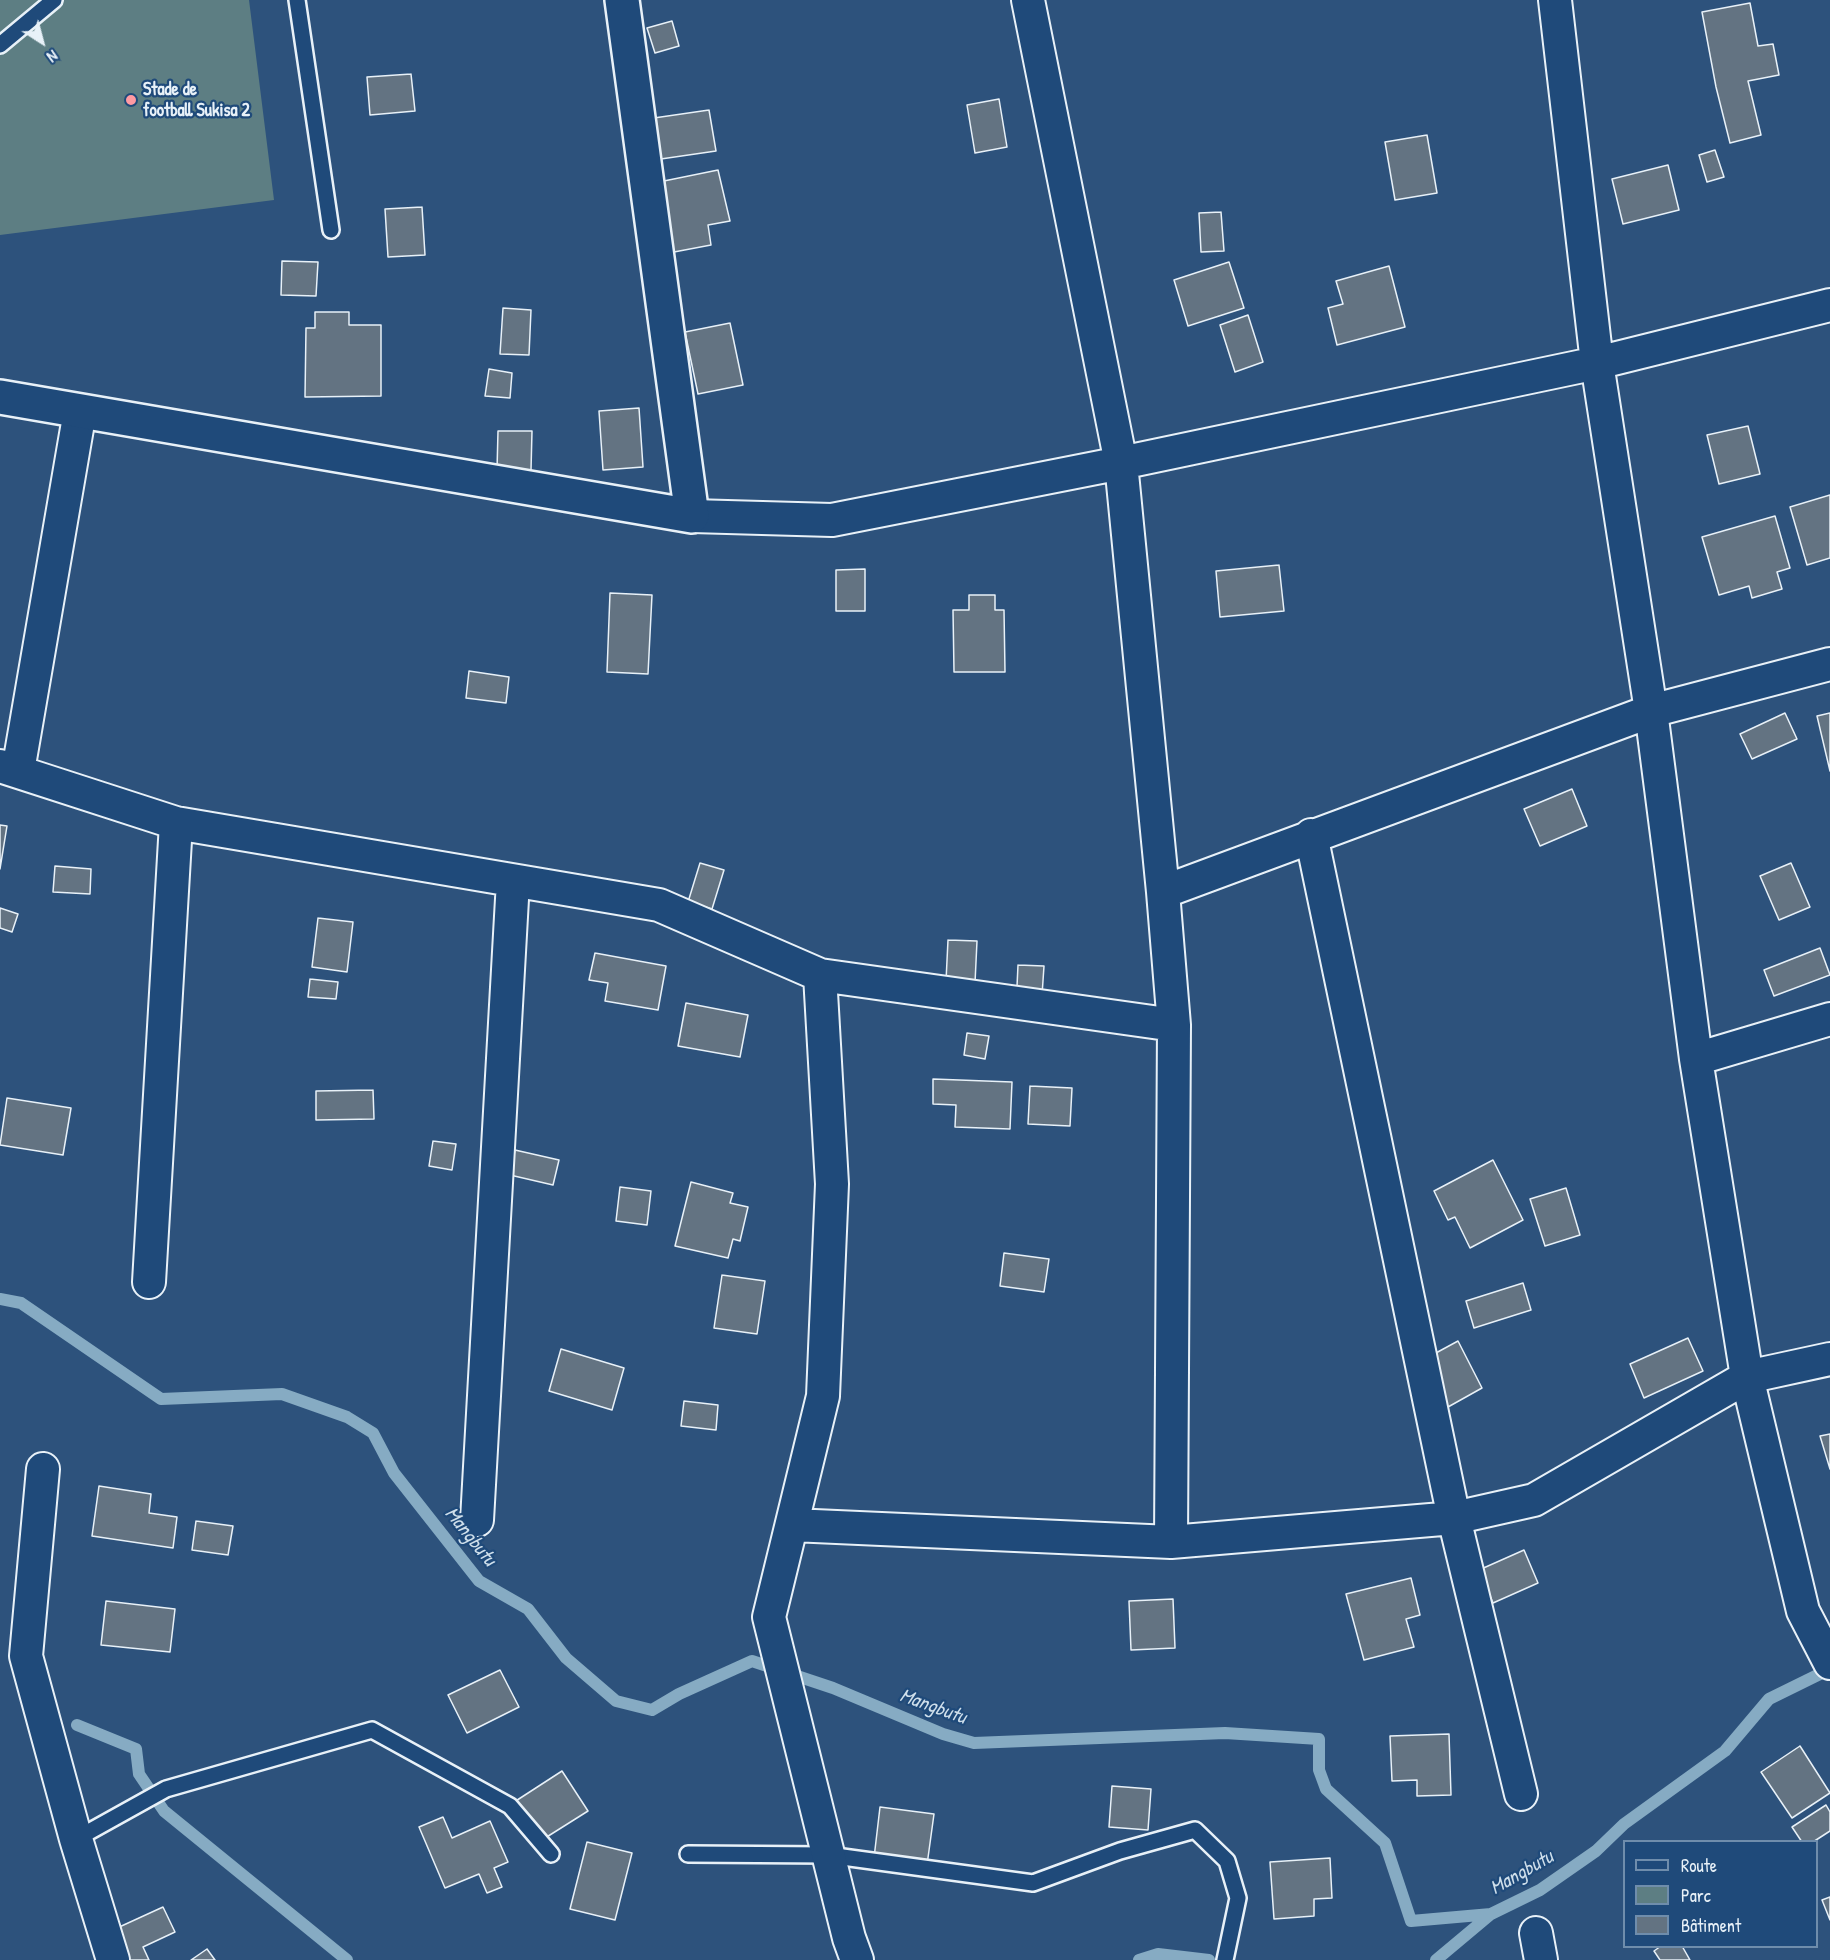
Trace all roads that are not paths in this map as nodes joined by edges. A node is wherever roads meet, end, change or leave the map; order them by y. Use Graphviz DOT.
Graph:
graph roads {
  1 [pos="54,0"];
  2 [pos="297,0"];
  3 [pos="622,0"];
  4 [pos="1028,0"];
  5 [pos="1556,0"];
  6 [pos="0,45"];
  7 [pos="331,230"];
  8 [pos="1830,305"];
  9 [pos="1597,363"];
  10 [pos="0,397"];
  11 [pos="80,411"];
  12 [pos="1121,463"];
  13 [pos="692,516"];
  14 [pos="1830,664"];
  15 [pos="1651,711"];
  16 [pos="9,768"];
  17 [pos="176,823"];
  18 [pos="1311,835"];
  19 [pos="513,880"];
  20 [pos="1163,892"];
  21 [pos="820,975"];
  22 [pos="1830,1019"];
  23 [pos="1174,1025"];
  24 [pos="1696,1059"];
  25 [pos="149,1282"];
  26 [pos="1830,1359"];
  27 [pos="1747,1377"];
  28 [pos="43,1469"];
  29 [pos="1454,1518"];
  30 [pos="477,1520"];
  31 [pos="792,1525"];
  32 [pos="1171,1542"];
  33 [pos="1828,1659"];
  34 [pos="1521,1794"];
  35 [pos="76,1839"];
  36 [pos="551,1854"];
  37 [pos="688,1854"];
  38 [pos="828,1855"];
  39 [pos="113,1960"];
  40 [pos="857,1960"];
  41 [pos="1225,1960"];
  1 -- 6 [label="lane"];
  2 -- 7 [label="lane"];
  3 -- 13 [label="street"];
  4 -- 12 [label="street"];
  5 -- 9 [label="street"];
  8 -- 9 [label="street"];
  9 -- 12 [label="street"];
  9 -- 15 [label="street"];
  10 -- 11 [label="street"];
  11 -- 13 [label="street"];
  11 -- 16 [label="street"];
  12 -- 13 [label="street"];
  12 -- 20 [label="street"];
  14 -- 15 [label="street"];
  15 -- 18 [label="street"];
  15 -- 24 [label="street"];
  16 -- 17 [label="street"];
  17 -- 19 [label="street"];
  17 -- 25 [label="street"];
  18 -- 20 [label="street"];
  18 -- 29 [label="street"];
  19 -- 21 [label="street"];
  19 -- 30 [label="street"];
  20 -- 23 [label="street"];
  21 -- 23 [label="street"];
  21 -- 31 [label="street"];
  22 -- 24 [label="street"];
  23 -- 32 [label="street"];
  24 -- 27 [label="street"];
  26 -- 27 [label="street"];
  27 -- 29 [label="street"];
  27 -- 33 [label="street"];
  28 -- 35 [label="street"];
  29 -- 32 [label="street"];
  29 -- 34 [label="street"];
  31 -- 32 [label="street"];
  31 -- 38 [label="street"];
  35 -- 36 [label="lane"];
  35 -- 39 [label="street"];
  37 -- 38 [label="lane"];
  38 -- 40 [label="street"];
  38 -- 41 [label="lane"];
}
